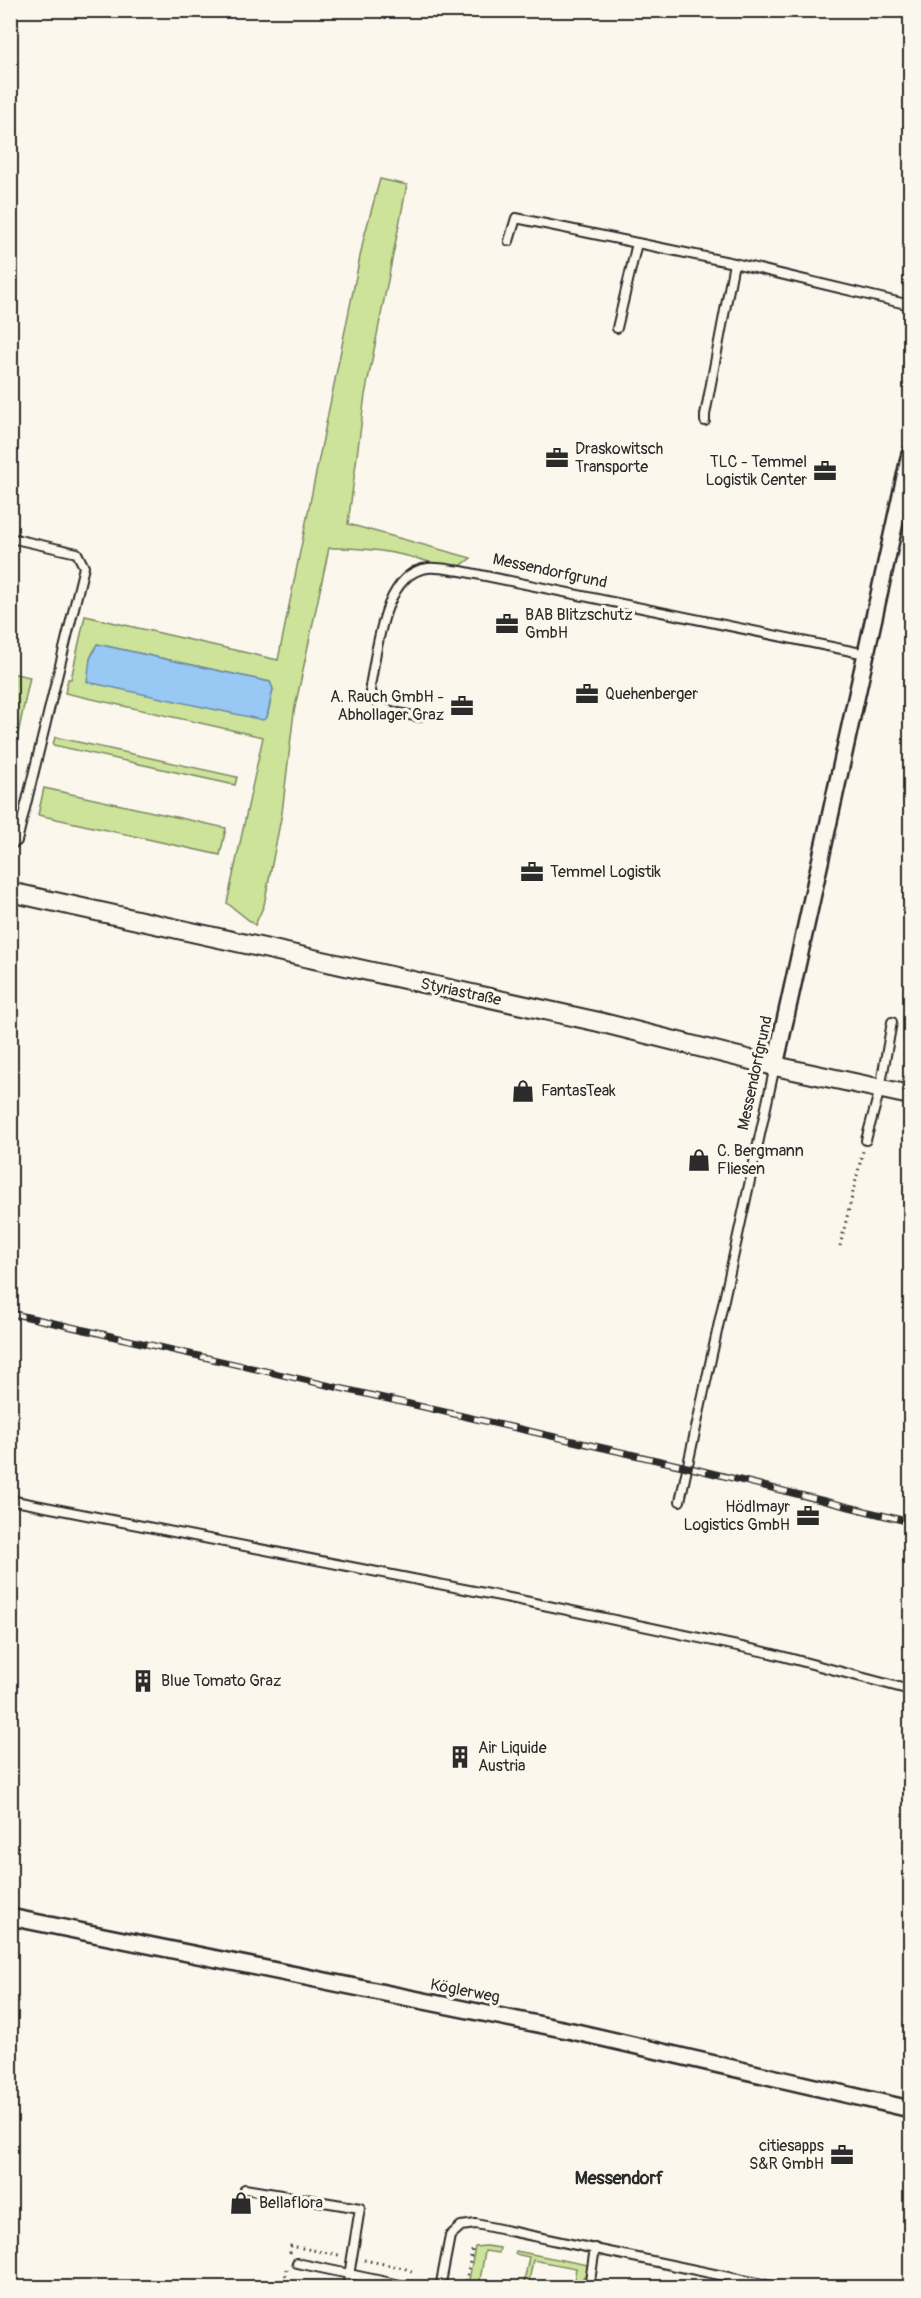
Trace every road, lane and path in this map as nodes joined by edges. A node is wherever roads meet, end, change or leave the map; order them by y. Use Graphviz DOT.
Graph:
graph roads {
  1 [pos="509,241"];
  2 [pos="637,243"];
  3 [pos="734,264"];
  4 [pos="910,305"];
  5 [pos="617,328"];
  6 [pos="705,421"];
  7 [pos="910,454"];
  8 [pos="10,538"];
  9 [pos="866,654"];
  10 [pos="419,717"];
  11 [pos="10,845"];
  12 [pos="10,892"];
  13 [pos="892,1022"];
  14 [pos="775,1066"];
  15 [pos="880,1089"];
  16 [pos="910,1095"];
  17 [pos="866,1140"];
  18 [pos="840,1246"];
  19 [pos="10,1500"];
  20 [pos="680,1501"];
  21 [pos="910,1690"];
  22 [pos="10,1917"];
  23 [pos="910,2109"];
  24 [pos="245,2189"];
  25 [pos="473,2246"];
  26 [pos="596,2247"];
  27 [pos="297,2263"];
  28 [pos="349,2274"];
  29 [pos="465,2287"];
  30 [pos="347,2288"];
  31 [pos="415,2288"];
  32 [pos="440,2288"];
  33 [pos="586,2288"];
  34 [pos="781,2288"];
  1 -- 2 [label="lane"];
  2 -- 3 [label="lane"];
  2 -- 5 [label="lane"];
  3 -- 4 [label="lane"];
  3 -- 6 [label="lane"];
  7 -- 9 [label="street, Messendorfgrund"];
  8 -- 11 [label="lane"];
  9 -- 10 [label="lane, Messendorfgrund"];
  9 -- 14 [label="street, Messendorfgrund"];
  12 -- 14 [label="street, Styriastraße"];
  13 -- 15 [label="lane"];
  14 -- 15 [label="street, Styriastraße"];
  14 -- 20 [label="lane, Messendorfgrund"];
  15 -- 16 [label="street, Styriastraße"];
  15 -- 17 [label="lane"];
  17 -- 18 [label="path"];
  19 -- 21 [label="lane"];
  22 -- 23 [label="street, Köglerweg"];
  24 -- 28 [label="lane"];
  25 -- 29 [label="path"];
  26 -- 32 [label="lane"];
  26 -- 33 [label="lane"];
  26 -- 34 [label="lane"];
  27 -- 28 [label="lane"];
  28 -- 30 [label="lane"];
  28 -- 31 [label="lane"];
}
